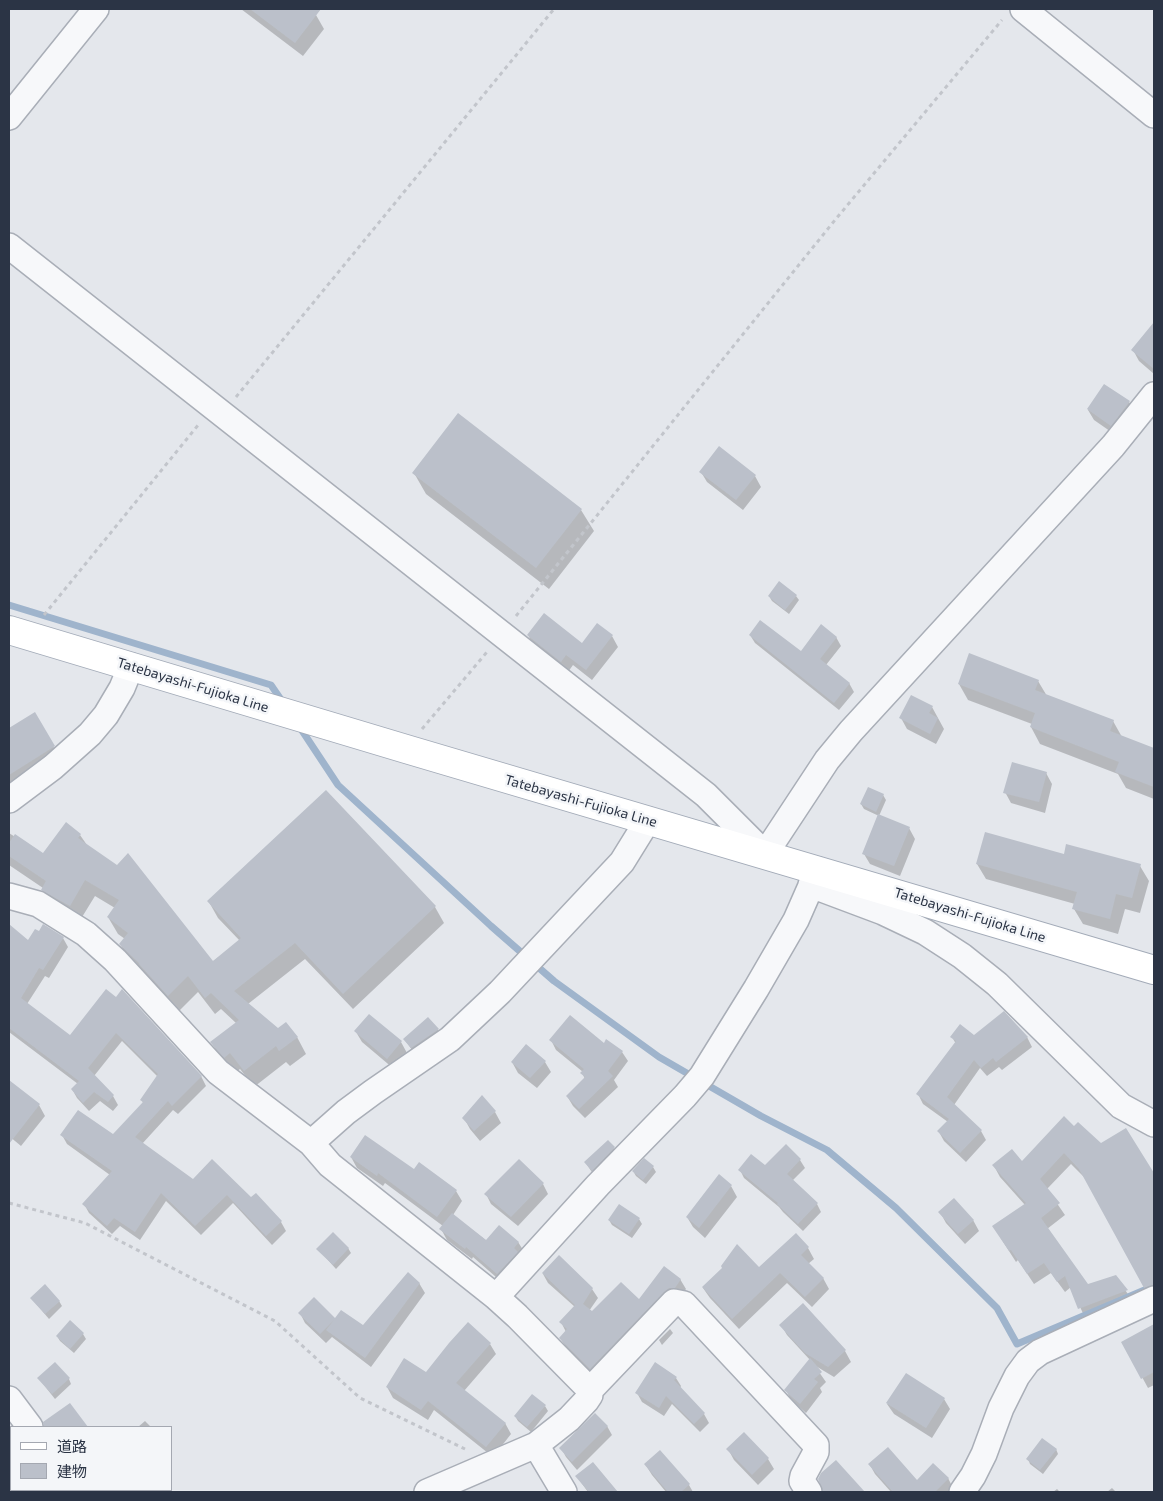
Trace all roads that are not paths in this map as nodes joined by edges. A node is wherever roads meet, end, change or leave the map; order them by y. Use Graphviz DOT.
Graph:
graph roads {
  1 [pos="96,9"];
  2 [pos="1014,12"];
  3 [pos="1154,116"];
  4 [pos="9,117"];
  5 [pos="9,246"];
  6 [pos="1154,395"];
  7 [pos="18,632"];
  8 [pos="131,666"];
  9 [pos="9,800"];
  10 [pos="648,820"];
  11 [pos="765,854"];
  12 [pos="814,877"];
  13 [pos="9,896"];
  14 [pos="1154,970"];
  15 [pos="1154,1124"];
  16 [pos="311,1143"];
  17 [pos="496,1297"];
  18 [pos="1154,1299"];
  19 [pos="590,1390"];
  20 [pos="9,1399"];
  21 [pos="29,1426"];
  22 [pos="536,1445"];
  23 [pos="427,1492"];
  24 [pos="564,1492"];
  25 [pos="809,1492"];
  26 [pos="962,1492"];
  1 -- 4 [label="street"];
  2 -- 3 [label="street"];
  5 -- 11 [label="street"];
  6 -- 11 [label="street"];
  7 -- 8 [label="main road, Tatebayashi-Fujioka Line"];
  8 -- 9 [label="street"];
  8 -- 10 [label="main road, Tatebayashi-Fujioka Line"];
  10 -- 11 [label="main road, Tatebayashi-Fujioka Line"];
  10 -- 16 [label="street"];
  11 -- 12 [label="main road, Tatebayashi-Fujioka Line"];
  12 -- 14 [label="main road, Tatebayashi-Fujioka Line"];
  12 -- 15 [label="street"];
  12 -- 17 [label="street"];
  13 -- 16 [label="street"];
  16 -- 17 [label="street"];
  17 -- 19 [label="street"];
  18 -- 26 [label="street"];
  19 -- 22 [label="street"];
  19 -- 25 [label="street"];
  20 -- 21 [label="street"];
  22 -- 23 [label="street"];
  22 -- 24 [label="street"];
}
